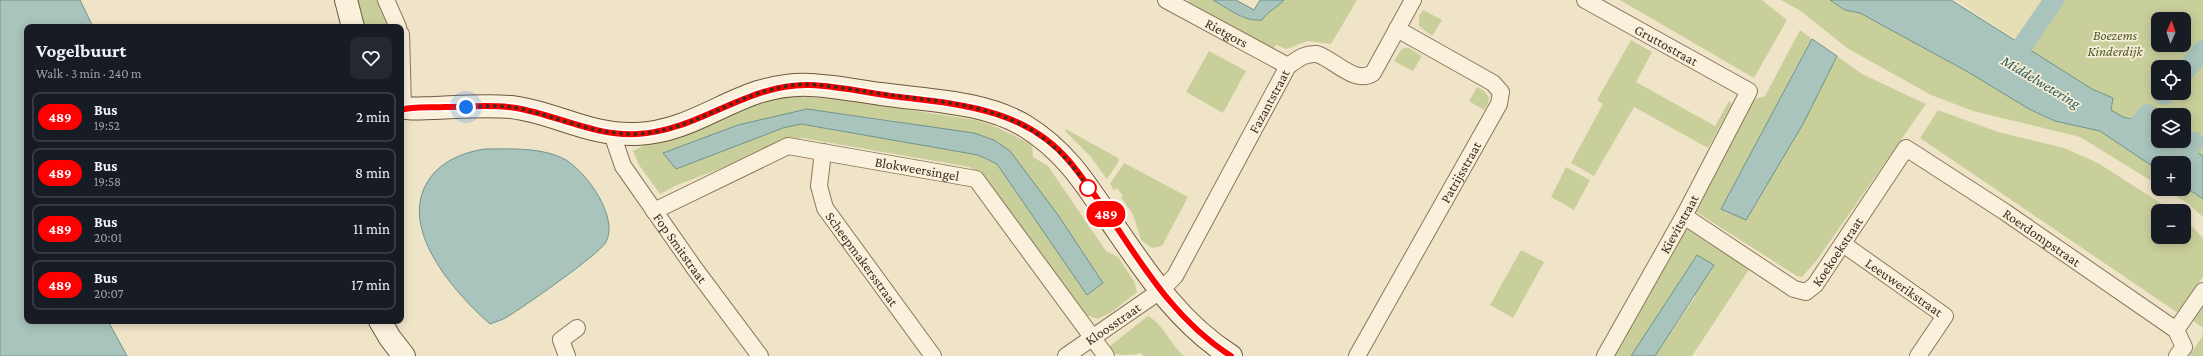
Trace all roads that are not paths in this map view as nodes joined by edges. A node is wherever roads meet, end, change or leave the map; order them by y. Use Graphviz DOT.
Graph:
graph roads {
  1 [pos="346,0"];
  2 [pos="386,0"];
  3 [pos="1166,0"];
  4 [pos="1413,0"];
  5 [pos="1584,0"];
  6 [pos="353,24"];
  7 [pos="397,24"];
  8 [pos="1397,29"];
  9 [pos="1288,66"];
  10 [pos="1749,91"];
  11 [pos="404,108"];
  12 [pos="612,134"];
  13 [pos="1906,148"];
  14 [pos="822,152"];
  15 [pos="654,212"];
  16 [pos="1684,216"];
  17 [pos="1844,244"];
  18 [pos="1160,291"];
  19 [pos="2203,291"];
  20 [pos="382,324"];
  21 [pos="577,328"];
  22 [pos="2176,330"];
  23 [pos="1093,337"];
  24 [pos="404,356"];
  25 [pos="567,356"];
  26 [pos="760,356"];
  27 [pos="933,356"];
  28 [pos="1066,356"];
  29 [pos="1106,356"];
  30 [pos="1231,356"];
  31 [pos="1357,356"];
  32 [pos="1605,356"];
  33 [pos="1918,356"];
  34 [pos="2177,356"];
  1 -- 6 [label="street"];
  2 -- 7 [label="street"];
  3 -- 9 [label="street, Rietgors"];
  4 -- 8 [label="street, Fazantstraat"];
  5 -- 10 [label="street, Gruttostraat"];
  8 -- 9 [label="street, Fazantstraat"];
  8 -- 31 [label="street, Patrijsstraat"];
  9 -- 18 [label="street, Fazantstraat"];
  10 -- 16 [label="street, Kievitstraat"];
  11 -- 12 [label="street"];
  12 -- 15 [label="street, Fop Smitstraat"];
  12 -- 18 [label="street"];
  13 -- 17 [label="street, Koekoekstraat"];
  13 -- 22 [label="street, Roerdompstraat"];
  14 -- 15 [label="street, Blokweersingel"];
  14 -- 23 [label="street, Blokweersingel"];
  14 -- 27 [label="street, Scheepmakersstraat"];
  15 -- 26 [label="street, Fop Smitstraat"];
  16 -- 17 [label="street, Koekoekstraat"];
  16 -- 32 [label="street, Kievitstraat"];
  17 -- 33 [label="street, Leeuwerikstraat"];
  18 -- 23 [label="street, Kloosstraat"];
  18 -- 30 [label="street"];
  19 -- 22 [label="street"];
  20 -- 24 [label="street"];
  21 -- 25 [label="street"];
  22 -- 34 [label="street"];
  23 -- 28 [label="street, Kloosstraat"];
  23 -- 29 [label="street, Blokweersingel"];
}
